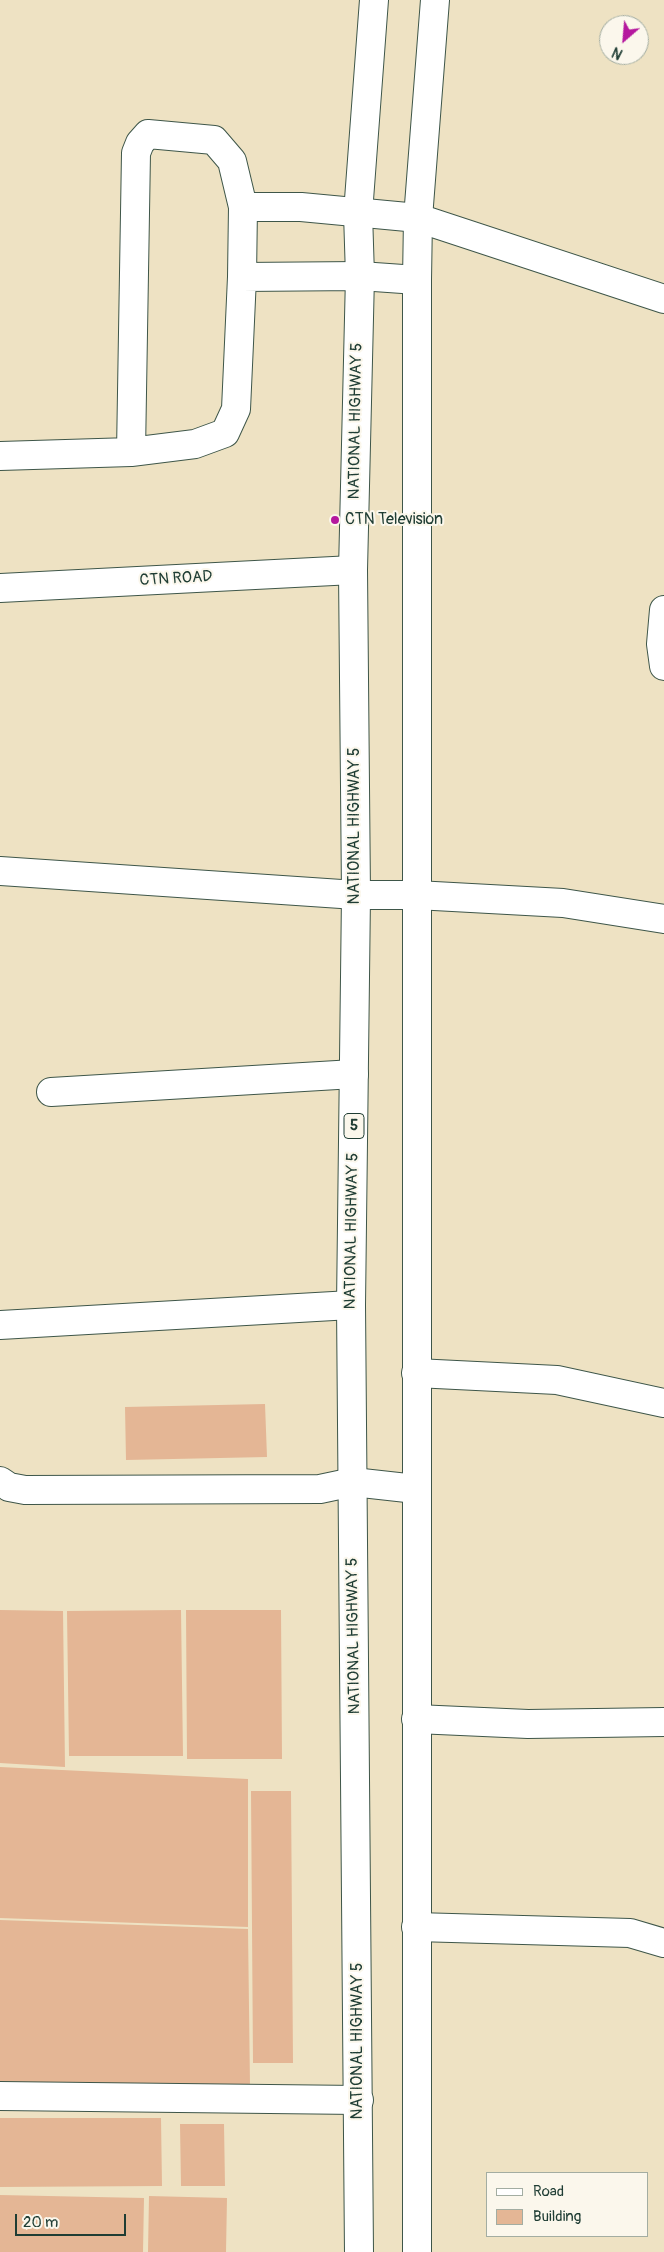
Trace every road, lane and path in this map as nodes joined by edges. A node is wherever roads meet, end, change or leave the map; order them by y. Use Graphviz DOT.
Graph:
graph roads {
  1 [pos="374,0"];
  2 [pos="435,0"];
  3 [pos="243,207"];
  4 [pos="358,213"];
  5 [pos="418,218"];
  6 [pos="360,276"];
  7 [pos="242,277"];
  8 [pos="417,280"];
  9 [pos="664,299"];
  10 [pos="131,452"];
  11 [pos="0,456"];
  12 [pos="353,570"];
  13 [pos="0,588"];
  14 [pos="664,610"];
  15 [pos="664,666"];
  16 [pos="0,872"];
  17 [pos="356,895"];
  18 [pos="416,895"];
  19 [pos="664,919"];
  20 [pos="354,1074"];
  21 [pos="51,1092"];
  22 [pos="350,1305"];
  23 [pos="0,1325"];
  24 [pos="416,1373"];
  25 [pos="664,1403"];
  26 [pos="0,1481"];
  27 [pos="352,1482"];
  28 [pos="416,1490"];
  29 [pos="416,1719"];
  30 [pos="664,1722"];
  31 [pos="416,1927"];
  32 [pos="664,1943"];
  33 [pos="0,2096"];
  34 [pos="359,2100"];
  35 [pos="359,2252"];
  36 [pos="417,2252"];
  1 -- 4 [label="main road, NATIONAL HIGHWAY 5 / 5"];
  2 -- 5 [label="main road"];
  3 -- 4 [label="main road"];
  3 -- 7 [label="main road"];
  3 -- 10 [label="main road"];
  4 -- 5 [label="main road"];
  4 -- 6 [label="main road, NATIONAL HIGHWAY 5 / 5"];
  5 -- 8 [label="main road"];
  5 -- 9 [label="main road"];
  6 -- 7 [label="main road"];
  6 -- 8 [label="main road"];
  6 -- 12 [label="main road, NATIONAL HIGHWAY 5 / 5"];
  7 -- 10 [label="main road"];
  8 -- 18 [label="main road"];
  10 -- 11 [label="main road"];
  12 -- 13 [label="main road, CTN ROAD"];
  12 -- 17 [label="main road, NATIONAL HIGHWAY 5 / 5"];
  14 -- 15 [label="main road"];
  16 -- 17 [label="main road"];
  17 -- 18 [label="main road"];
  17 -- 20 [label="main road, NATIONAL HIGHWAY 5 / 5"];
  18 -- 19 [label="main road"];
  18 -- 24 [label="main road"];
  20 -- 21 [label="main road"];
  20 -- 22 [label="main road, NATIONAL HIGHWAY 5 / 5"];
  22 -- 23 [label="main road"];
  22 -- 27 [label="main road, NATIONAL HIGHWAY 5 / 5"];
  24 -- 25 [label="main road"];
  24 -- 28 [label="main road"];
  26 -- 27 [label="main road"];
  27 -- 28 [label="main road"];
  27 -- 34 [label="main road, NATIONAL HIGHWAY 5 / 5"];
  28 -- 29 [label="main road"];
  29 -- 30 [label="main road"];
  29 -- 31 [label="main road"];
  31 -- 32 [label="main road"];
  31 -- 36 [label="main road"];
  33 -- 34 [label="main road"];
  34 -- 35 [label="main road, NATIONAL HIGHWAY 5 / 5"];
}
